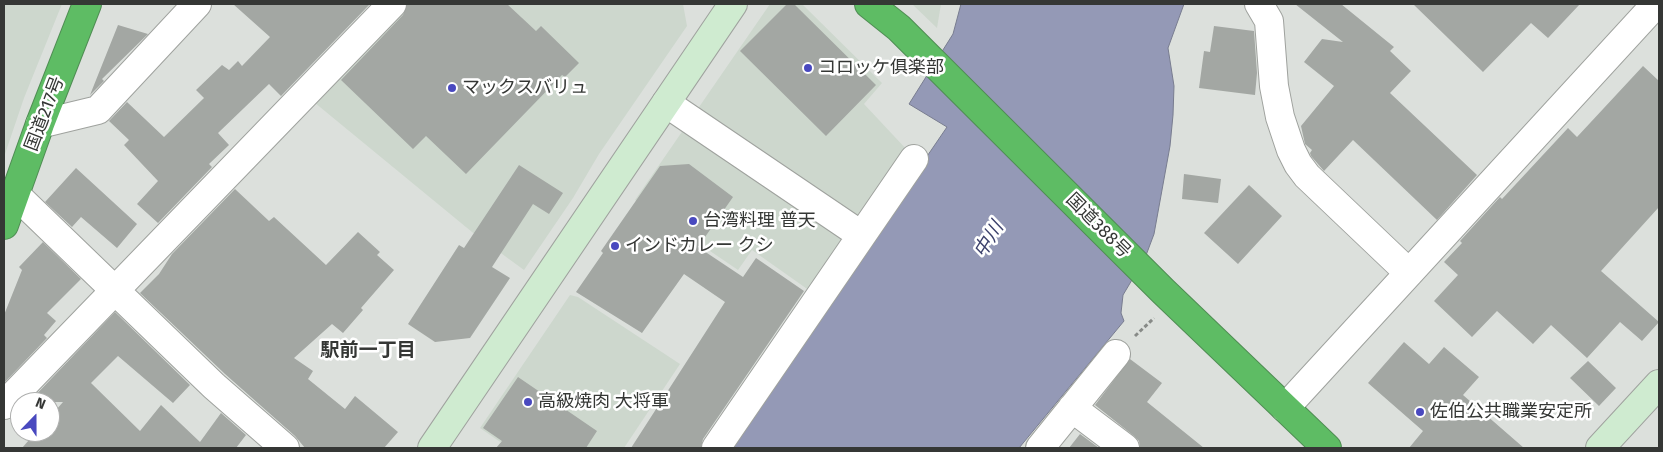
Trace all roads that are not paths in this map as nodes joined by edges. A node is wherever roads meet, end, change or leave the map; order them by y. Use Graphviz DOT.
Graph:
graph roads {
  1 [pos="87,4"];
  2 [pos="197,4"];
  3 [pos="392,4"];
  4 [pos="733,4"];
  5 [pos="870,4"];
  6 [pos="1260,4"];
  7 [pos="1656,4"];
  8 [pos="666,103"];
  9 [pos="40,124"];
  10 [pos="914,159"];
  11 [pos="15,194"];
  12 [pos="4,225"];
  13 [pos="862,235"];
  14 [pos="1409,273"];
  15 [pos="114,289"];
  16 [pos="1116,354"];
  17 [pos="1659,384"];
  18 [pos="4,405"];
  19 [pos="1072,408"];
  20 [pos="1285,408"];
  21 [pos="272,444"];
  22 [pos="432,448"];
  23 [pos="716,448"];
  24 [pos="1040,448"];
  25 [pos="1125,448"];
  26 [pos="1327,448"];
  27 [pos="1600,448"];
  1 -- 9 [label="highway, 国道217号"];
  2 -- 9 [label="street"];
  3 -- 15 [label="street"];
  4 -- 8 [label="street"];
  5 -- 20 [label="highway, 国道388号"];
  6 -- 14 [label="street"];
  7 -- 14 [label="street"];
  8 -- 13 [label="street"];
  8 -- 22 [label="street"];
  9 -- 11 [label="highway, 国道217号"];
  10 -- 13 [label="street"];
  11 -- 12 [label="highway, 国道217号"];
  11 -- 15 [label="street"];
  13 -- 23 [label="street"];
  14 -- 20 [label="street"];
  15 -- 18 [label="street"];
  15 -- 21 [label="street"];
  16 -- 19 [label="street"];
  17 -- 27 [label="street"];
  19 -- 24 [label="street"];
  19 -- 25 [label="street"];
  20 -- 26 [label="highway, 国道388号"];
}
